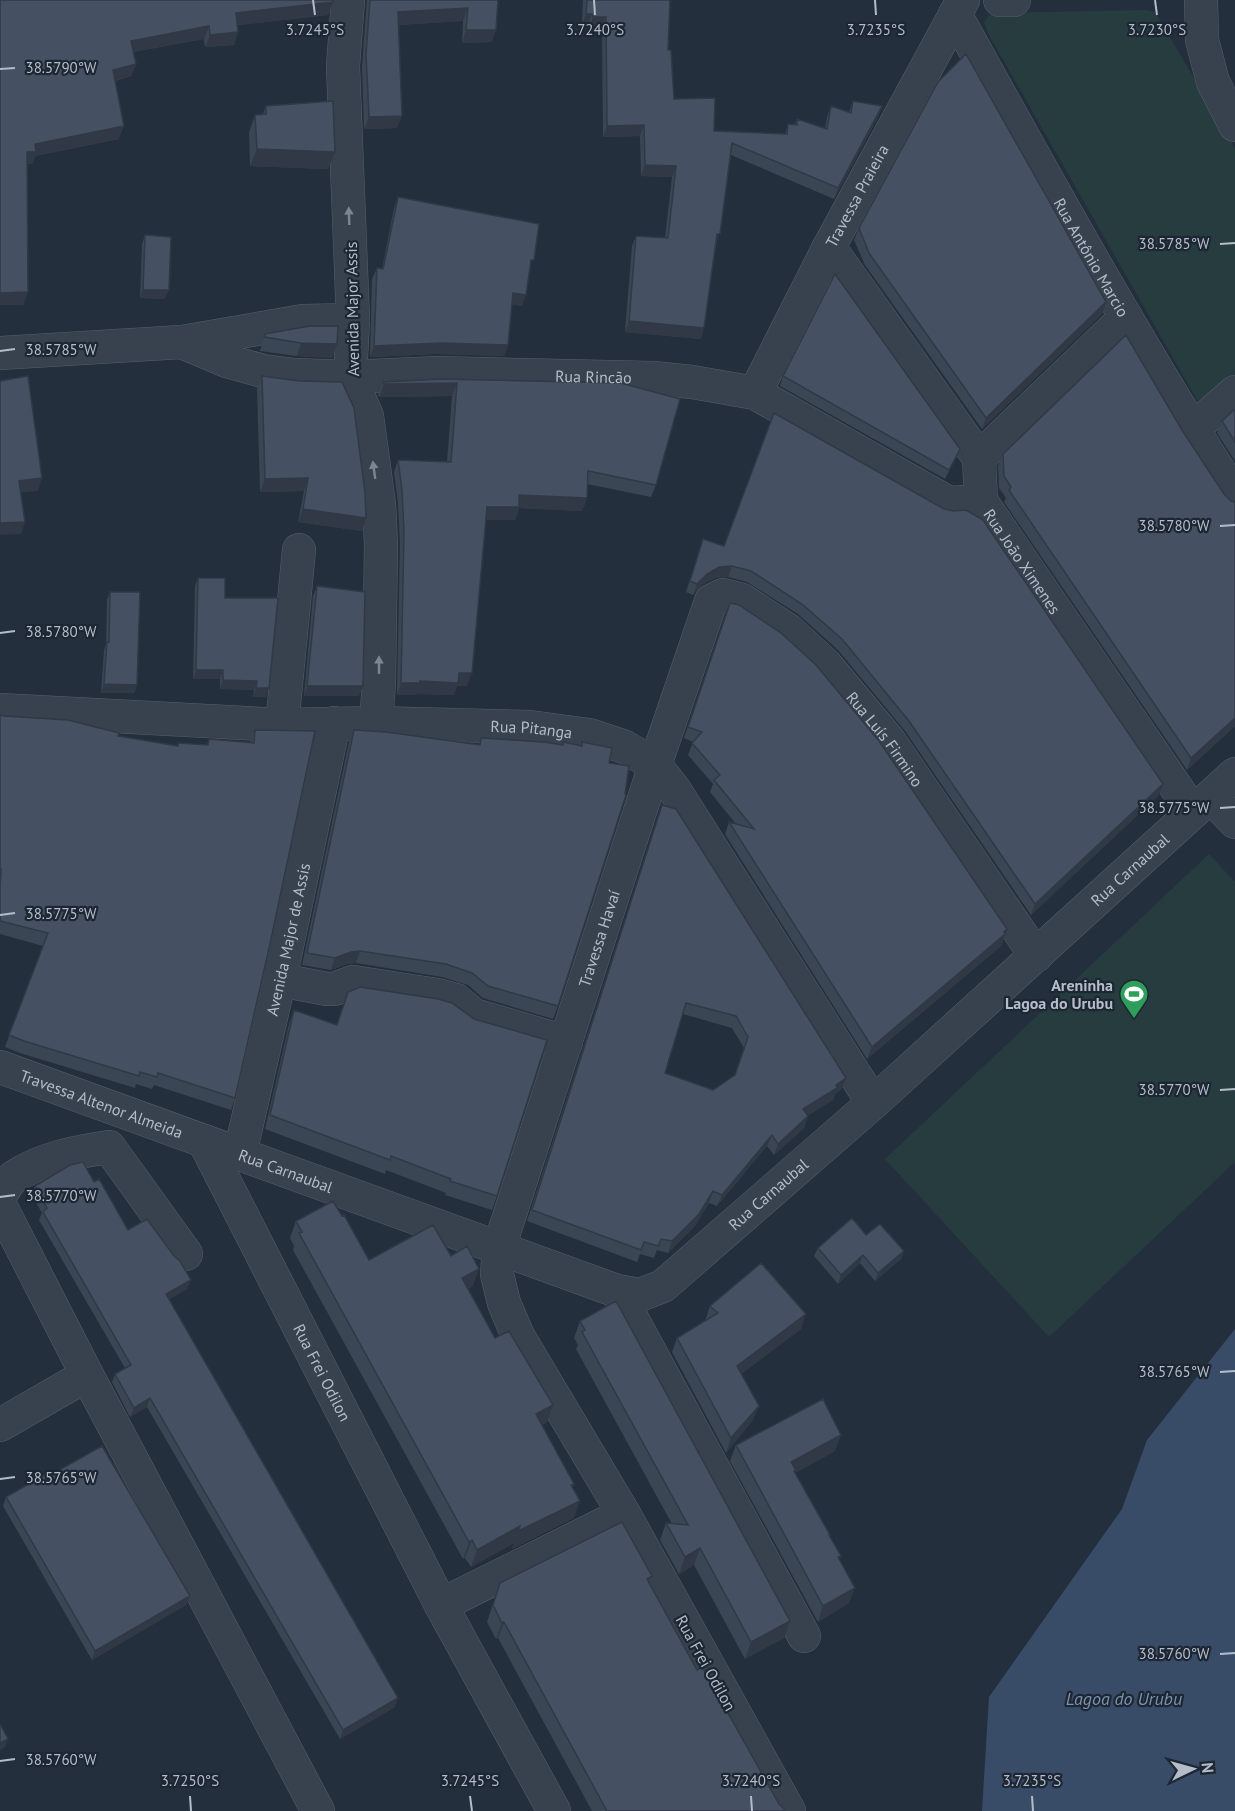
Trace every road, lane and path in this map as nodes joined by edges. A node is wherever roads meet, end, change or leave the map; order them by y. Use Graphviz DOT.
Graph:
graph roads {
  1 [pos="348,0"];
  2 [pos="1000,0"];
  3 [pos="1014,0"];
  4 [pos="1201,0"];
  5 [pos="959,7"];
  6 [pos="1235,124"];
  7 [pos="829,247"];
  8 [pos="1126,317"];
  9 [pos="352,320"];
  10 [pos="182,342"];
  11 [pos="0,353"];
  12 [pos="350,376"];
  13 [pos="1235,392"];
  14 [pos="755,393"];
  15 [pos="1192,430"];
  16 [pos="979,458"];
  17 [pos="1235,496"];
  18 [pos="981,501"];
  19 [pos="299,550"];
  20 [pos="700,630"];
  21 [pos="0,710"];
  22 [pos="334,723"];
  23 [pos="376,723"];
  24 [pos="282,725"];
  25 [pos="655,765"];
  26 [pos="1235,774"];
  27 [pos="1202,805"];
  28 [pos="1235,822"];
  29 [pos="1036,956"];
  30 [pos="280,981"];
  31 [pos="566,1042"];
  32 [pos="0,1066"];
  33 [pos="873,1103"];
  34 [pos="204,1140"];
  35 [pos="240,1154"];
  36 [pos="0,1196"];
  37 [pos="0,1205"];
  38 [pos="499,1248"];
  39 [pos="186,1254"];
  40 [pos="616,1291"];
  41 [pos="87,1375"];
  42 [pos="0,1425"];
  43 [pos="624,1514"];
  44 [pos="441,1605"];
  45 [pos="804,1636"];
  46 [pos="318,1811"];
  47 [pos="554,1811"];
  48 [pos="789,1811"];
  9 -- 1 [label="street, Avenida Major Assis, one-way"];
  2 -- 3 [label="street"];
  4 -- 6 [label="street"];
  5 -- 7 [label="street, Travessa Praieira"];
  5 -- 8 [label="street, Rua Antônio Marcio"];
  7 -- 14 [label="street, Travessa Praieira"];
  7 -- 16 [label="street"];
  8 -- 15 [label="street, Rua Antônio Marcio"];
  8 -- 16 [label="street"];
  9 -- 10 [label="street, Rua Rincão"];
  9 -- 12 [label="street, Avenida Major Assis"];
  10 -- 11 [label="street, Rua Rincão"];
  10 -- 12 [label="street, Rua Rincão"];
  12 -- 14 [label="street, Rua Rincão"];
  23 -- 12 [label="street, Avenida Major Assis, one-way"];
  13 -- 15 [label="street"];
  14 -- 18 [label="street, Rua Rincão"];
  15 -- 17 [label="street, Rua Antônio Marcio"];
  16 -- 18 [label="street, Rua João Ximenes"];
  18 -- 27 [label="street, Rua João Ximenes"];
  19 -- 24 [label="street"];
  20 -- 25 [label="street, Travessa Havaí"];
  20 -- 29 [label="street, Rua Luís Firmino"];
  21 -- 24 [label="street, Rua Pitanga"];
  22 -- 23 [label="street, Rua Pitanga"];
  22 -- 24 [label="street, Rua Pitanga"];
  22 -- 30 [label="street, Avenida Major de Assis"];
  23 -- 25 [label="street, Rua Pitanga"];
  25 -- 31 [label="street, Travessa Havaí"];
  25 -- 33 [label="street, Rua Pitanga"];
  26 -- 27 [label="street, Rua Carnaubal"];
  27 -- 28 [label="street, Rua João Ximenes"];
  27 -- 29 [label="street, Rua Carnaubal"];
  29 -- 33 [label="street, Rua Carnaubal"];
  30 -- 31 [label="street"];
  30 -- 35 [label="street, Avenida Major de Assis"];
  31 -- 38 [label="street, Travessa Havaí"];
  32 -- 34 [label="street, Travessa Altenor Almeida"];
  33 -- 40 [label="street, Rua Carnaubal"];
  34 -- 35 [label="street, Rua Carnaubal"];
  34 -- 44 [label="street, Rua Frei Odilon"];
  35 -- 38 [label="street, Rua Carnaubal"];
  36 -- 39 [label="street"];
  37 -- 41 [label="street"];
  38 -- 40 [label="street, Rua Carnaubal"];
  38 -- 43 [label="street, Rua Frei Odilon"];
  40 -- 45 [label="street"];
  41 -- 42 [label="street"];
  41 -- 46 [label="street"];
  43 -- 44 [label="street"];
  43 -- 48 [label="street, Rua Frei Odilon"];
  44 -- 47 [label="street, Rua Frei Odilon"];
}
